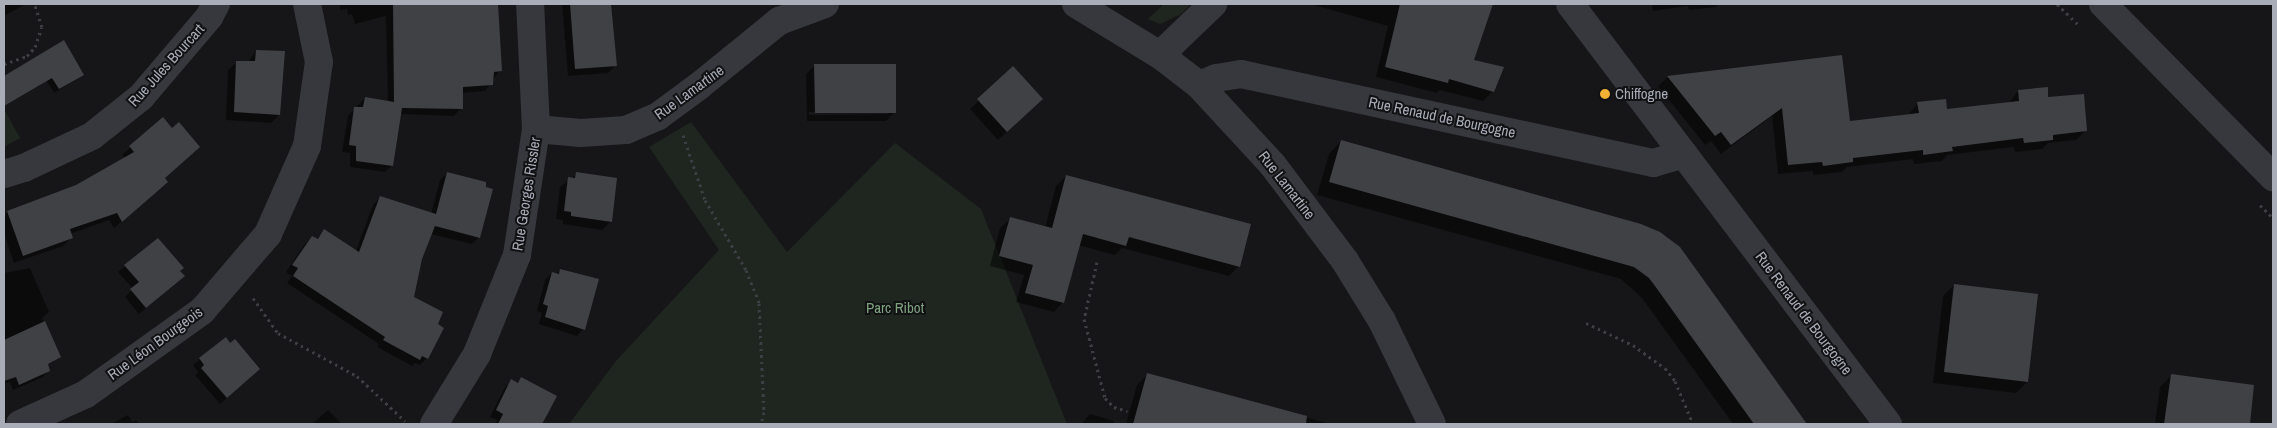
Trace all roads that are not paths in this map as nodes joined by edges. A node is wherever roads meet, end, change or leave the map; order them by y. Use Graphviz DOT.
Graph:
graph roads {
  1 [pos="216,4"];
  2 [pos="307,4"];
  3 [pos="530,4"];
  4 [pos="825,4"];
  5 [pos="1076,4"];
  6 [pos="1213,4"];
  7 [pos="1570,4"];
  8 [pos="2103,4"];
  9 [pos="778,12"];
  10 [pos="1160,55"];
  11 [pos="1199,84"];
  12 [pos="536,129"];
  13 [pos="1684,154"];
  14 [pos="4,174"];
  15 [pos="2273,177"];
  16 [pos="20,424"];
  17 [pos="434,424"];
  18 [pos="1432,424"];
  19 [pos="1888,424"];
  1 -- 14 [label="street, Rue Jules Bourcart"];
  2 -- 16 [label="street, Rue Léon Bourgeois"];
  3 -- 12 [label="street, Rue Georges Rissler"];
  4 -- 9 [label="street, Rue Lamartine"];
  5 -- 10 [label="street, Rue Lamartine"];
  6 -- 10 [label="street"];
  7 -- 13 [label="street, Rue Renaud de Bourgogne"];
  8 -- 15 [label="street"];
  9 -- 12 [label="street, Rue Lamartine"];
  10 -- 11 [label="street, Rue Lamartine"];
  11 -- 13 [label="street, Rue Renaud de Bourgogne"];
  11 -- 18 [label="street, Rue Lamartine"];
  12 -- 17 [label="street, Rue Georges Rissler"];
  13 -- 19 [label="street, Rue Renaud de Bourgogne"];
}
